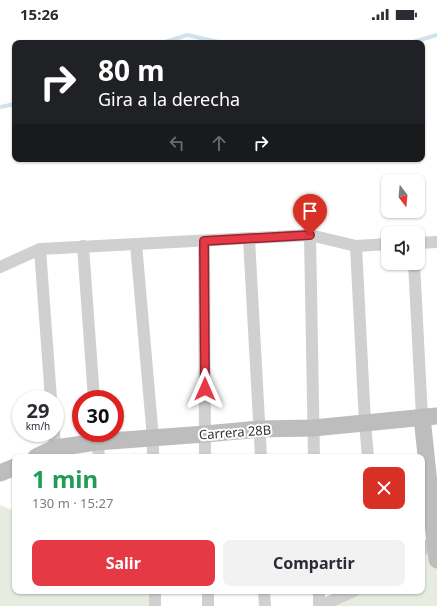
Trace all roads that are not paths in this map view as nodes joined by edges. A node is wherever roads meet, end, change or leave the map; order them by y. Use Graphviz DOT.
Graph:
graph roads {
  1 [pos="310,235"];
  2 [pos="249,239"];
  3 [pos="204,241"];
  4 [pos="437,242"];
  5 [pos="425,243"];
  6 [pos="136,244"];
  7 [pos="381,244"];
  8 [pos="83,246"];
  9 [pos="356,246"];
  10 [pos="40,249"];
  11 [pos="0,267"];
  12 [pos="415,270"];
  13 [pos="50,390"];
  14 [pos="93,390"];
  15 [pos="429,417"];
  16 [pos="365,423"];
  17 [pos="313,428"];
  18 [pos="260,429"];
  19 [pos="205,434"];
  20 [pos="153,438"];
  21 [pos="53,442"];
  22 [pos="64,442"];
  23 [pos="98,444"];
  24 [pos="39,454"];
  25 [pos="153,454"];
  26 [pos="205,454"];
  27 [pos="260,454"];
  28 [pos="314,454"];
  29 [pos="368,454"];
  30 [pos="429,545"];
  31 [pos="437,560"];
  32 [pos="155,594"];
  33 [pos="208,594"];
  34 [pos="264,594"];
  35 [pos="319,594"];
  36 [pos="347,594"];
  37 [pos="155,606"];
  38 [pos="208,606"];
  39 [pos="265,606"];
  40 [pos="319,606"];
  1 -- 2 [label="street"];
  1 -- 9 [label="street"];
  1 -- 17 [label="street"];
  2 -- 3 [label="street"];
  2 -- 18 [label="street"];
  3 -- 6 [label="street"];
  3 -- 19 [label="street"];
  4 -- 5 [label="street"];
  6 -- 8 [label="street"];
  6 -- 20 [label="street"];
  7 -- 9 [label="street"];
  8 -- 10 [label="street"];
  8 -- 14 [label="street"];
  9 -- 16 [label="street"];
  10 -- 11 [label="street"];
  10 -- 13 [label="street"];
  12 -- 15 [label="street"];
  15 -- 16 [label="street, Carrera 28B"];
  15 -- 30 [label="street"];
  16 -- 17 [label="street, Carrera 28B"];
  16 -- 29 [label="street"];
  17 -- 18 [label="street, Carrera 28B"];
  17 -- 28 [label="street"];
  18 -- 19 [label="street, Carrera 28B"];
  18 -- 27 [label="street"];
  19 -- 20 [label="street, Carrera 28B"];
  19 -- 26 [label="street"];
  20 -- 23 [label="street, Carrera 28B"];
  20 -- 25 [label="street"];
  21 -- 24 [label="street, Carrera 28B"];
  22 -- 23 [label="street, Carrera 28B"];
  30 -- 31 [label="street"];
  32 -- 37 [label="street"];
  33 -- 38 [label="street"];
  34 -- 39 [label="street"];
  35 -- 40 [label="street"];
  36 -- 40 [label="street"];
}
